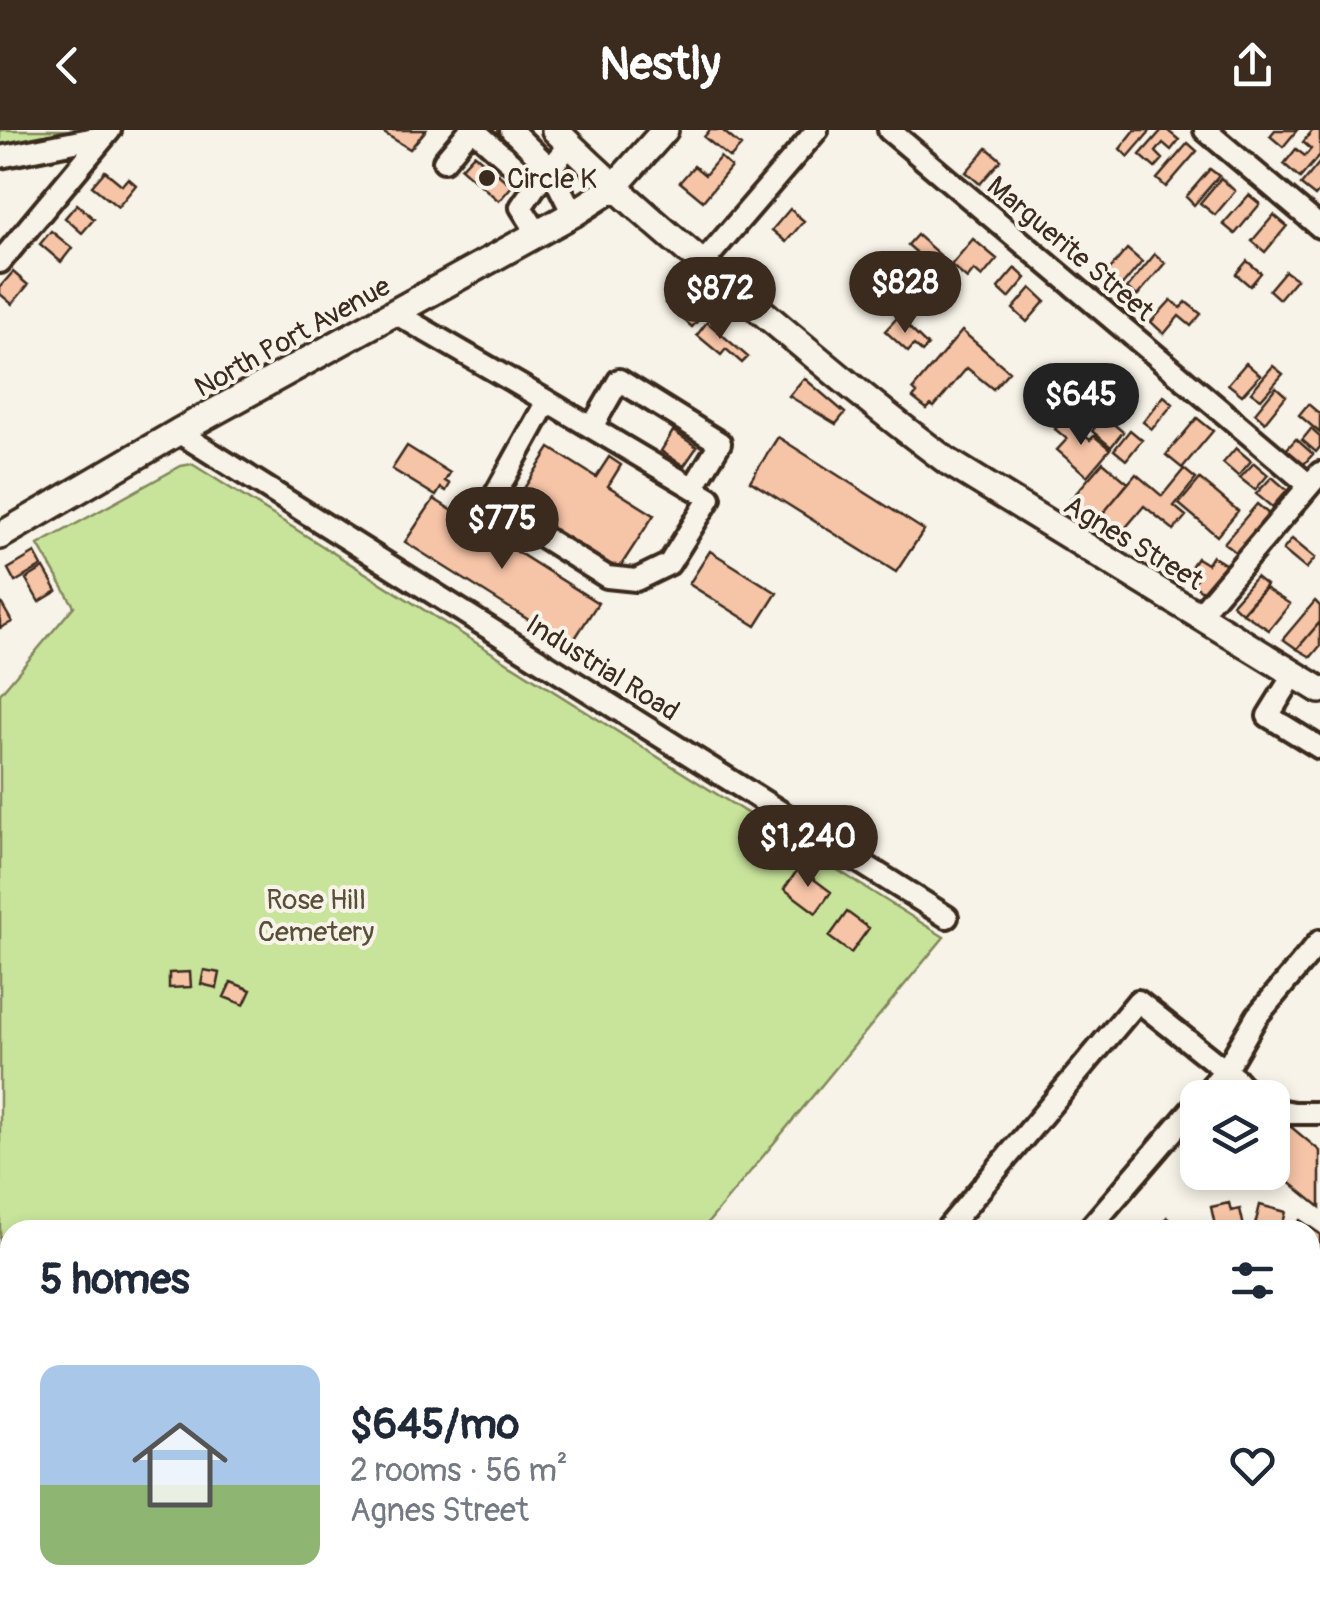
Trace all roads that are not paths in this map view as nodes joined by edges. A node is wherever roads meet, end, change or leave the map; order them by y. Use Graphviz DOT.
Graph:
graph roads {
  1 [pos="472,130"];
  2 [pos="665,130"];
  3 [pos="817,130"];
  4 [pos="890,130"];
  5 [pos="1205,130"];
  6 [pos="107,133"];
  7 [pos="562,138"];
  8 [pos="517,147"];
  9 [pos="0,157"];
  10 [pos="444,161"];
  11 [pos="543,176"];
  12 [pos="613,188"];
  13 [pos="572,214"];
  14 [pos="1320,227"];
  15 [pos="538,234"];
  16 [pos="0,262"];
  17 [pos="702,264"];
  18 [pos="395,313"];
  19 [pos="547,401"];
  20 [pos="592,427"];
  21 [pos="178,432"];
  22 [pos="1315,479"];
  23 [pos="694,488"];
  24 [pos="0,536"];
  25 [pos="1198,616"];
  26 [pos="1294,674"];
  27 [pos="1320,690"];
  28 [pos="1320,748"];
  29 [pos="947,917"];
  30 [pos="1320,941"];
  31 [pos="1224,1070"];
  32 [pos="1216,1080"];
  33 [pos="1234,1080"];
  34 [pos="1290,1112"];
  35 [pos="1320,1113"];
  36 [pos="1180,1122"];
  37 [pos="954,1220"];
  38 [pos="1097,1220"];
  1 -- 8 [label="street"];
  1 -- 10 [label="street"];
  2 -- 12 [label="main road, North Port Avenue"];
  3 -- 17 [label="street"];
  4 -- 22 [label="street, Marguerite Street"];
  5 -- 14 [label="street"];
  6 -- 9 [label="street"];
  6 -- 16 [label="street"];
  7 -- 11 [label="street"];
  7 -- 12 [label="main road, Agnes Street"];
  8 -- 11 [label="street"];
  11 -- 13 [label="street"];
  11 -- 15 [label="street"];
  12 -- 13 [label="main road, North Port Avenue"];
  12 -- 17 [label="main road, Agnes Street"];
  13 -- 15 [label="main road, North Port Avenue"];
  15 -- 18 [label="main road, North Port Avenue"];
  17 -- 25 [label="main road, Agnes Street"];
  18 -- 19 [label="street"];
  18 -- 21 [label="main road, North Port Avenue"];
  19 -- 20 [label="street"];
  19 -- 23 [label="street"];
  20 -- 23 [label="street"];
  20 -- 23 [label="street"];
  21 -- 24 [label="main road, North Port Avenue"];
  21 -- 29 [label="street, Industrial Road"];
  22 -- 25 [label="street"];
  25 -- 26 [label="main road, Agnes Street"];
  26 -- 27 [label="main road, Agnes Street"];
  26 -- 28 [label="street"];
  30 -- 31 [label="street"];
  31 -- 32 [label="street"];
  31 -- 33 [label="street"];
  31 -- 37 [label="street"];
  34 -- 35 [label="street"];
  36 -- 38 [label="street"];
}
